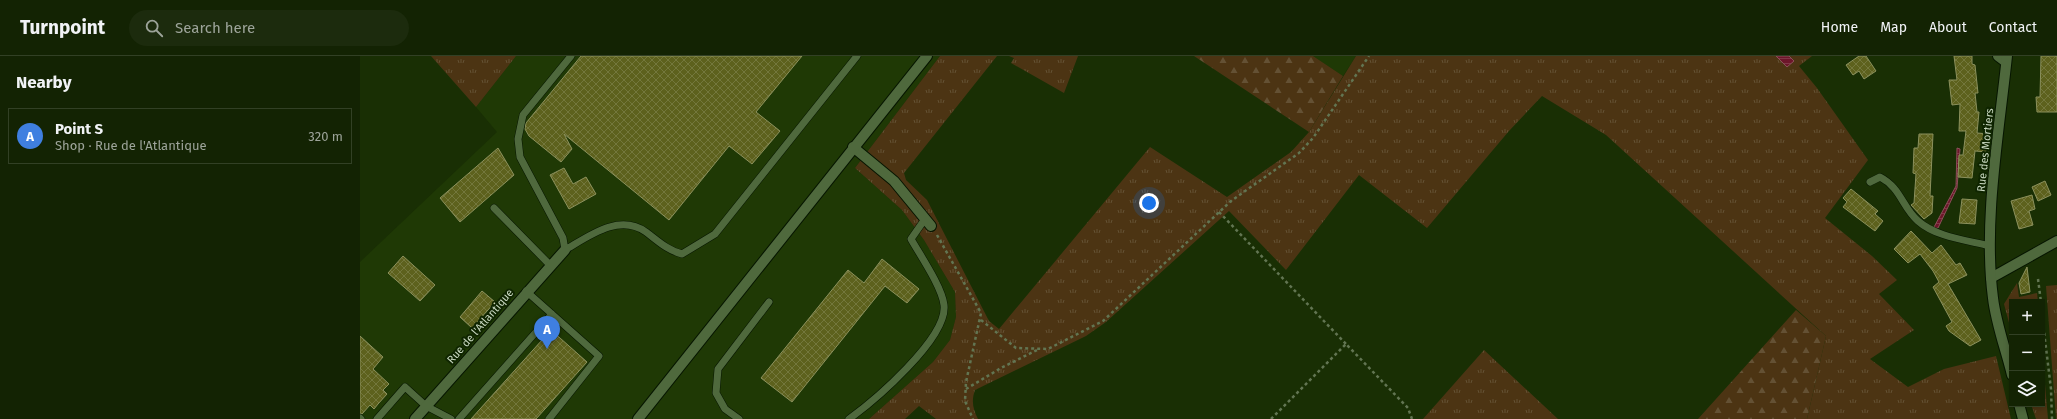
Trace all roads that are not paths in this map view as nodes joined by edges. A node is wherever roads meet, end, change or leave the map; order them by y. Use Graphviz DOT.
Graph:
graph roads {
  1 [pos="571,56"];
  2 [pos="857,56"];
  3 [pos="927,56"];
  4 [pos="1998,56"];
  5 [pos="2006,59"];
  6 [pos="854,147"];
  7 [pos="1870,182"];
  8 [pos="494,208"];
  9 [pos="928,222"];
  10 [pos="2057,241"];
  11 [pos="1990,246"];
  12 [pos="565,250"];
  13 [pos="550,265"];
  14 [pos="1991,278"];
  15 [pos="526,292"];
  16 [pos="770,302"];
  17 [pos="552,314"];
  18 [pos="2011,371"];
  19 [pos="426,406"];
  20 [pos="2020,407"];
  21 [pos="377,419"];
  22 [pos="415,419"];
  23 [pos="450,419"];
  24 [pos="459,419"];
  25 [pos="549,419"];
  26 [pos="638,419"];
  27 [pos="739,419"];
  28 [pos="848,419"];
  29 [pos="2023,419"];
  1 -- 12 [label="lane"];
  2 -- 12 [label="lane"];
  3 -- 6 [label="street"];
  4 -- 5 [label="street"];
  5 -- 11 [label="street, Rue des Mortiers"];
  6 -- 9 [label="street"];
  6 -- 26 [label="street"];
  7 -- 11 [label="lane"];
  8 -- 13 [label="lane"];
  9 -- 28 [label="lane"];
  10 -- 14 [label="street"];
  11 -- 14 [label="street, Rue des Mortiers"];
  12 -- 13 [label="street, Rue de l'Atlantique"];
  13 -- 15 [label="street, Rue de l'Atlantique"];
  14 -- 18 [label="street, Rue des Mortiers"];
  15 -- 17 [label="lane"];
  15 -- 19 [label="street, Rue de l'Atlantique"];
  16 -- 27 [label="lane"];
  17 -- 24 [label="lane"];
  17 -- 25 [label="lane"];
  19 -- 21 [label="lane"];
  19 -- 22 [label="street, Rue de l'Atlantique"];
  19 -- 23 [label="lane"];
  20 -- 29 [label="street"];
}
